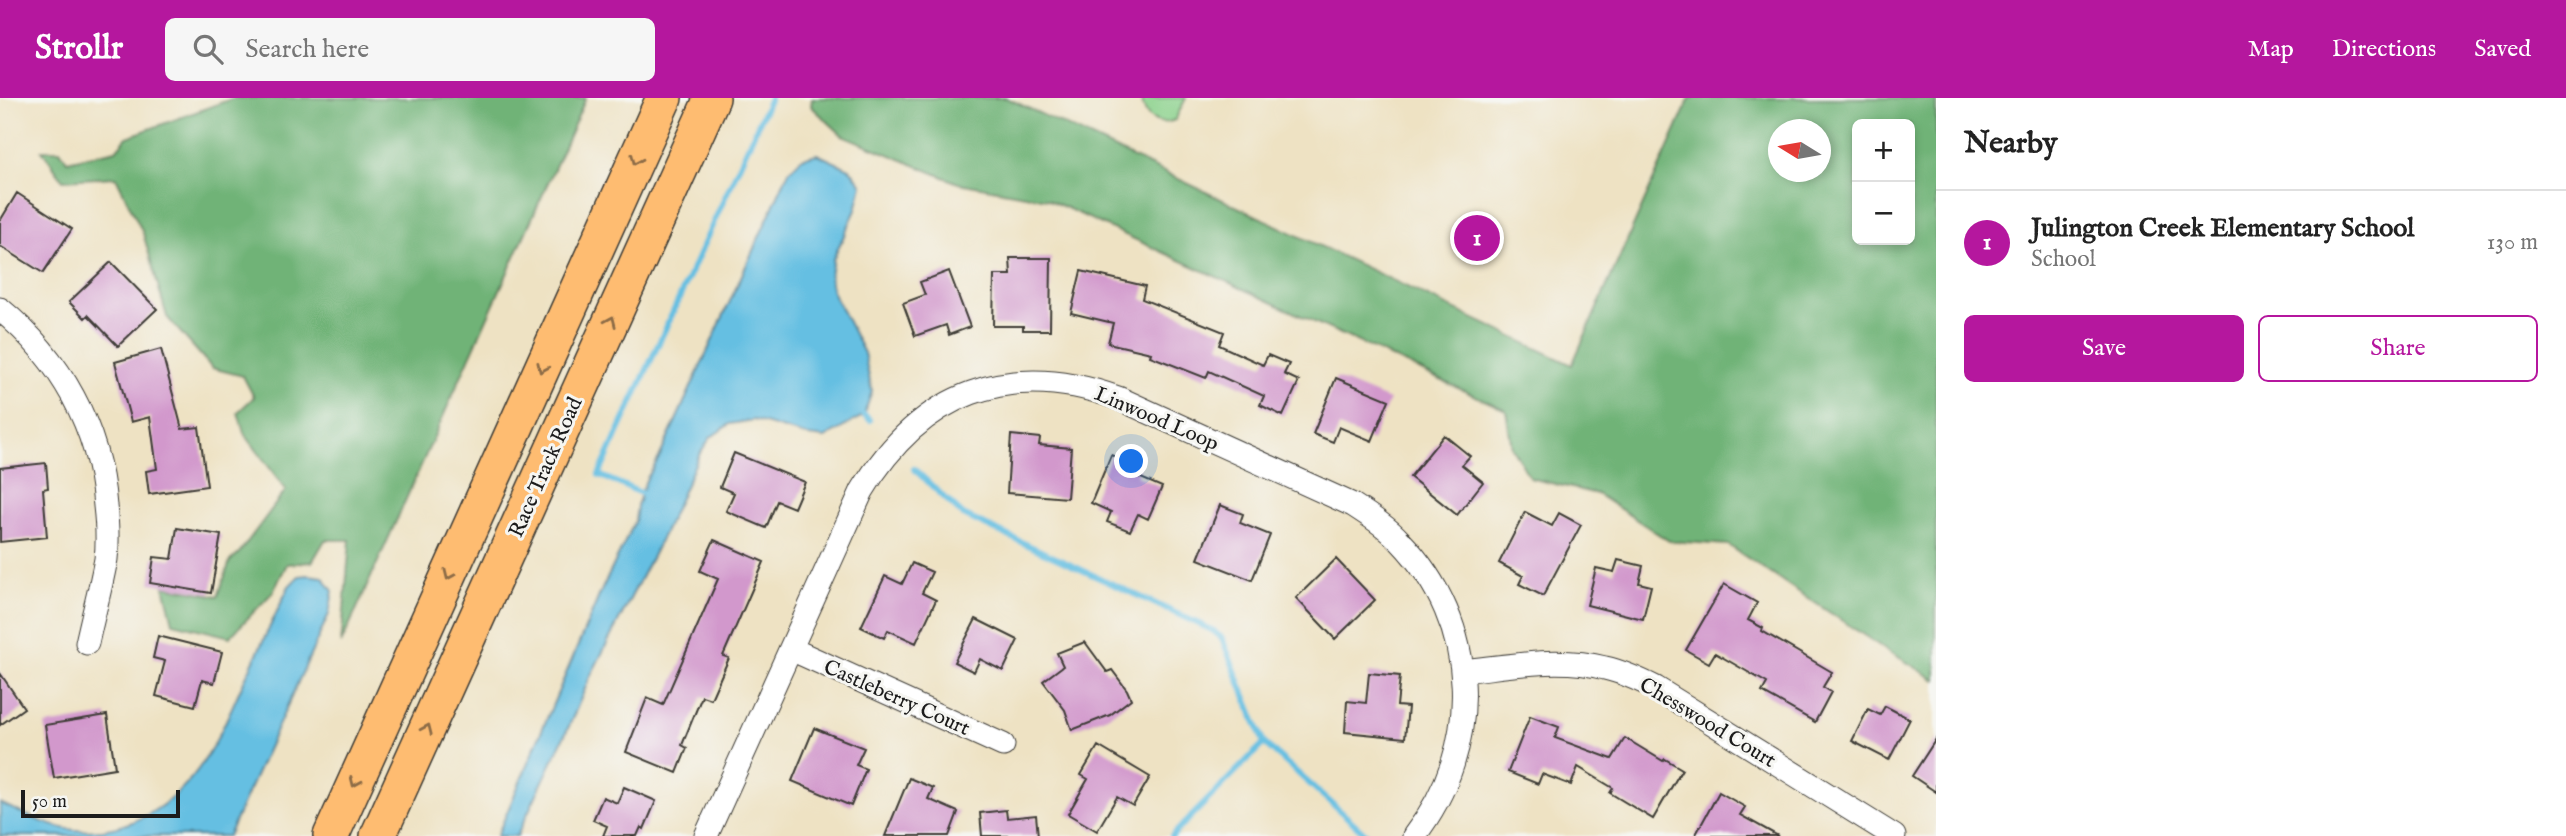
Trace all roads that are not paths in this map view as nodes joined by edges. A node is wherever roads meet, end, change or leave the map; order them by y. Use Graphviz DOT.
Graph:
graph roads {
  1 [pos="664,98"];
  2 [pos="712,98"];
  3 [pos="0,309"];
  4 [pos="87,643"];
  5 [pos="791,649"];
  6 [pos="1463,671"];
  7 [pos="1003,745"];
  8 [pos="331,836"];
  9 [pos="378,836"];
  10 [pos="706,836"];
  11 [pos="1414,836"];
  12 [pos="1894,836"];
  1 -- 8 [label="main road, Race Track Road, one-way"];
  9 -- 2 [label="main road, Race Track Road, one-way"];
  3 -- 4 [label="street"];
  5 -- 6 [label="street, Linwood Loop"];
  5 -- 7 [label="street, Castleberry Court"];
  5 -- 10 [label="street, Linwood Loop"];
  6 -- 11 [label="street, Linwood Loop"];
  6 -- 12 [label="street, Chesswood Court"];
}
